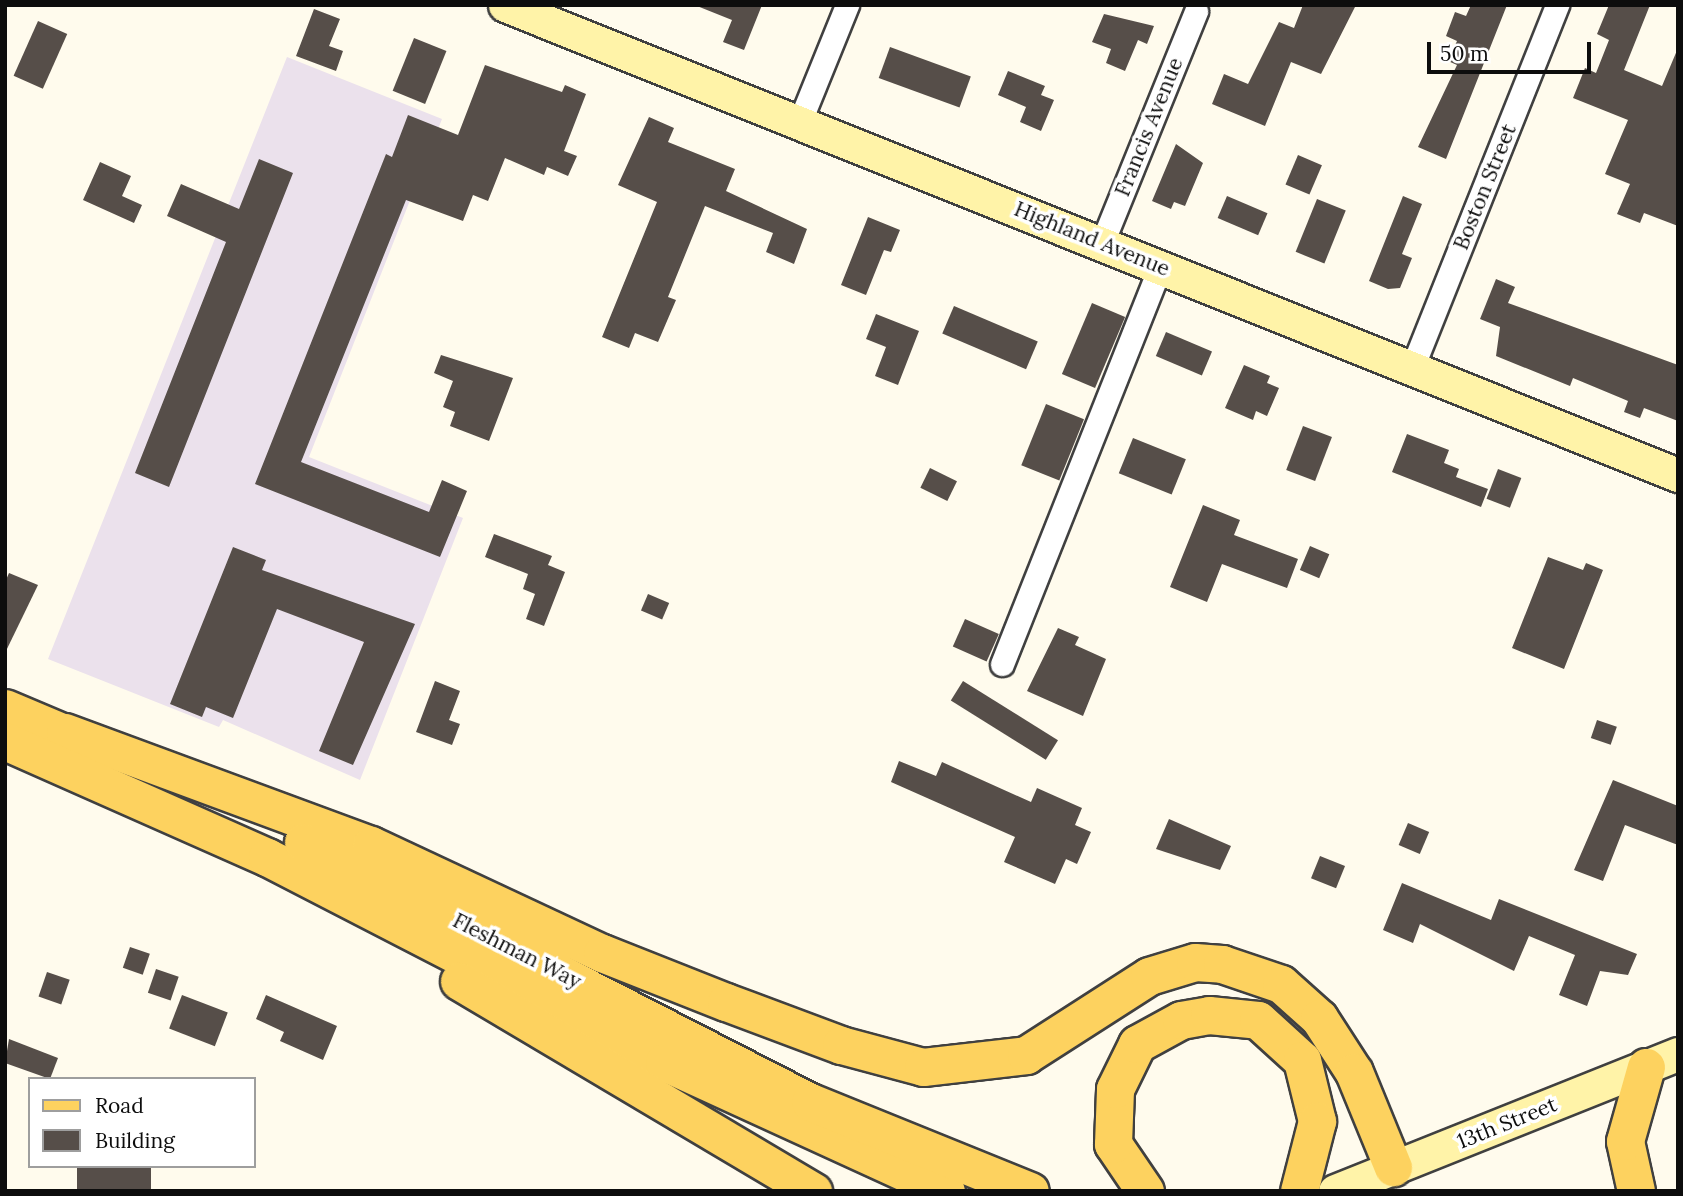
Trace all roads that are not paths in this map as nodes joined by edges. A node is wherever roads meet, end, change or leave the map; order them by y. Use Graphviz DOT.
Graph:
graph roads {
  1 [pos="505,5"];
  2 [pos="846,5"];
  3 [pos="1558,5"];
  4 [pos="1196,11"];
  5 [pos="800,121"];
  6 [pos="1102,243"];
  7 [pos="1160,266"];
  8 [pos="1412,368"];
  9 [pos="1678,475"];
  10 [pos="1002,664"];
  11 [pos="5,708"];
  12 [pos="65,732"];
  13 [pos="5,741"];
  14 [pos="267,857"];
  15 [pos="1662,1061"];
  16 [pos="1393,1167"];
  17 [pos="813,1191"];
  18 [pos="946,1191"];
  19 [pos="1030,1191"];
  20 [pos="1145,1191"];
  21 [pos="1299,1191"];
  22 [pos="1335,1191"];
  23 [pos="1636,1191"];
  1 -- 5 [label="main road, Highland Avenue"];
  2 -- 5 [label="street"];
  3 -- 8 [label="street, Boston Street"];
  4 -- 6 [label="street, Francis Avenue"];
  5 -- 6 [label="main road, Highland Avenue"];
  6 -- 7 [label="main road, Highland Avenue"];
  7 -- 8 [label="main road, Highland Avenue"];
  7 -- 10 [label="street"];
  8 -- 9 [label="main road, Highland Avenue"];
  11 -- 12 [label="main road, Fleshman Way"];
  12 -- 16 [label="main road"];
  12 -- 19 [label="main road, Fleshman Way"];
  13 -- 14 [label="main road, Fleshman Way"];
  14 -- 17 [label="main road"];
  14 -- 18 [label="main road, Fleshman Way"];
  15 -- 16 [label="main road, 13th Street"];
  15 -- 23 [label="main road"];
  16 -- 22 [label="main road, 13th Street"];
  20 -- 21 [label="main road"];
}
